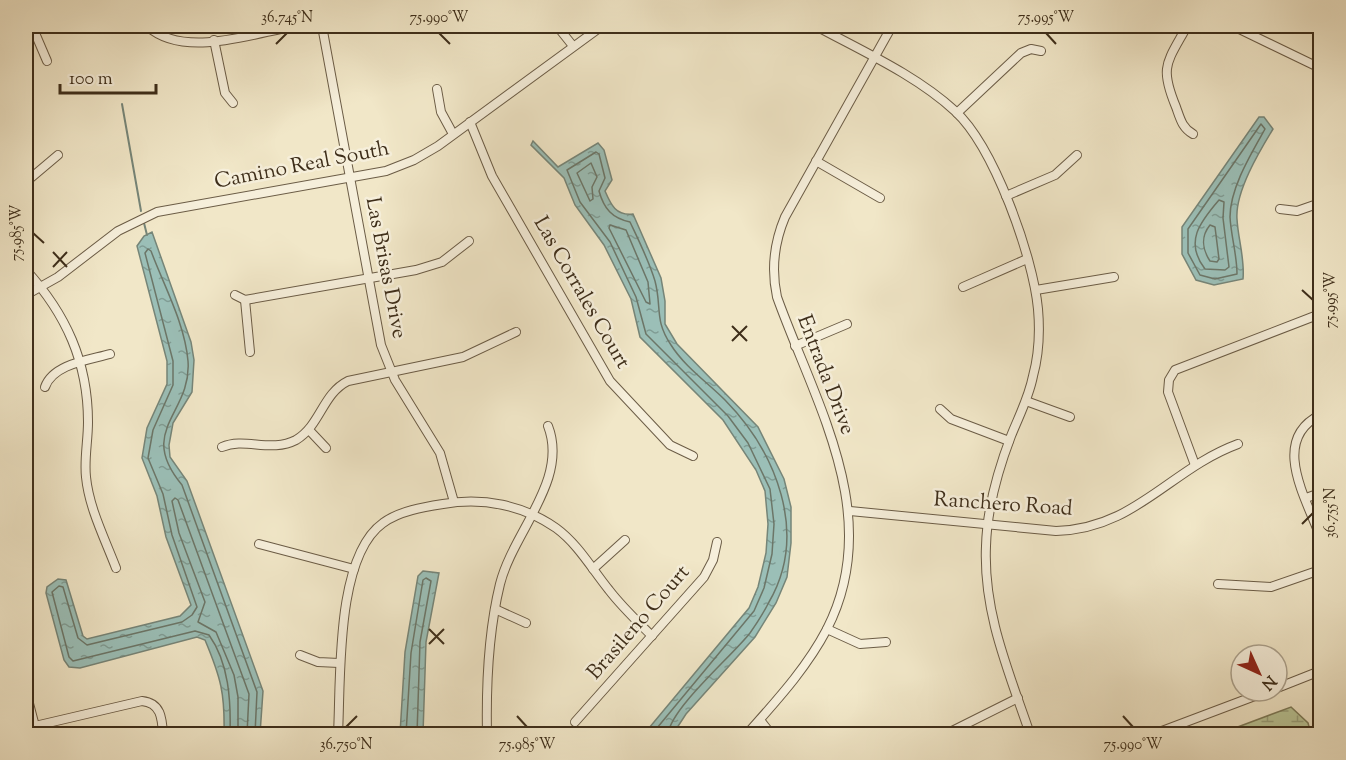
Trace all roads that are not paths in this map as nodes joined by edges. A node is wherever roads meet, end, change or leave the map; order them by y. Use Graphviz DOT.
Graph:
graph roads {
  1 [pos="32,26"];
  2 [pos="147,26"];
  3 [pos="295,26"];
  4 [pos="322,26"];
  5 [pos="558,26"];
  6 [pos="602,26"];
  7 [pos="816,26"];
  8 [pos="892,26"];
  9 [pos="1187,26"];
  10 [pos="1233,26"];
  11 [pos="214,40"];
  12 [pos="573,46"];
  13 [pos="1041,51"];
  14 [pos="874,58"];
  15 [pos="47,61"];
  16 [pos="1320,68"];
  17 [pos="437,89"];
  18 [pos="232,103"];
  19 [pos="957,113"];
  20 [pos="470,122"];
  21 [pos="453,134"];
  22 [pos="1193,134"];
  23 [pos="57,155"];
  24 [pos="1077,155"];
  25 [pos="816,161"];
  26 [pos="350,178"];
  27 [pos="26,182"];
  28 [pos="1006,196"];
  29 [pos="880,198"];
  30 [pos="1320,203"];
  31 [pos="1280,209"];
  32 [pos="469,242"];
  33 [pos="1027,260"];
  34 [pos="26,270"];
  35 [pos="1114,277"];
  36 [pos="368,278"];
  37 [pos="41,287"];
  38 [pos="963,287"];
  39 [pos="1036,290"];
  40 [pos="26,295"];
  41 [pos="235,295"];
  42 [pos="245,300"];
  43 [pos="1320,314"];
  44 [pos="848,324"];
  45 [pos="516,332"];
  46 [pos="795,346"];
  47 [pos="250,352"];
  48 [pos="110,354"];
  49 [pos="81,363"];
  50 [pos="391,373"];
  51 [pos="45,387"];
  52 [pos="1026,401"];
  53 [pos="940,409"];
  54 [pos="1320,415"];
  55 [pos="1070,417"];
  56 [pos="548,426"];
  57 [pos="309,430"];
  58 [pos="1009,441"];
  59 [pos="1238,444"];
  60 [pos="222,447"];
  61 [pos="326,447"];
  62 [pos="693,456"];
  63 [pos="1195,465"];
  64 [pos="1320,493"];
  65 [pos="1306,498"];
  66 [pos="454,502"];
  67 [pos="850,511"];
  68 [pos="531,514"];
  69 [pos="988,524"];
  70 [pos="1320,536"];
  71 [pos="625,540"];
  72 [pos="717,542"];
  73 [pos="259,544"];
  74 [pos="116,568"];
  75 [pos="354,569"];
  76 [pos="593,569"];
  77 [pos="1320,570"];
  78 [pos="1218,584"];
  79 [pos="495,609"];
  80 [pos="526,623"];
  81 [pos="827,629"];
  82 [pos="652,636"];
  83 [pos="886,642"];
  84 [pos="300,655"];
  85 [pos="339,663"];
  86 [pos="1320,671"];
  87 [pos="1289,683"];
  88 [pos="26,692"];
  89 [pos="1018,698"];
  90 [pos="1237,703"];
  91 [pos="760,720"];
  92 [pos="575,722"];
  93 [pos="36,730"];
  94 [pos="163,735"];
  95 [pos="338,735"];
  96 [pos="488,735"];
  97 [pos="747,735"];
  98 [pos="771,735"];
  99 [pos="945,735"];
  100 [pos="1030,735"];
  101 [pos="1154,735"];
  1 -- 15 [label="street"];
  2 -- 11 [label="street"];
  3 -- 11 [label="street"];
  4 -- 26 [label="street, Las Brisas Drive"];
  5 -- 12 [label="street"];
  6 -- 12 [label="street, Camino Real South"];
  7 -- 14 [label="street"];
  8 -- 14 [label="street, Entrada Drive"];
  9 -- 22 [label="street"];
  10 -- 16 [label="street"];
  11 -- 18 [label="street"];
  12 -- 20 [label="street, Camino Real South"];
  13 -- 19 [label="street"];
  14 -- 19 [label="street"];
  14 -- 25 [label="street, Entrada Drive"];
  17 -- 21 [label="street"];
  19 -- 28 [label="street"];
  20 -- 21 [label="street, Camino Real South"];
  20 -- 62 [label="street, Las Corrales Court"];
  21 -- 26 [label="street, Camino Real South"];
  23 -- 27 [label="street"];
  24 -- 28 [label="street"];
  25 -- 29 [label="street"];
  25 -- 46 [label="street, Entrada Drive"];
  26 -- 36 [label="street, Las Brisas Drive"];
  26 -- 37 [label="street, Camino Real South"];
  28 -- 33 [label="street"];
  30 -- 31 [label="street"];
  32 -- 36 [label="street"];
  33 -- 38 [label="street"];
  33 -- 39 [label="street"];
  34 -- 37 [label="street"];
  35 -- 39 [label="street"];
  36 -- 42 [label="street"];
  36 -- 50 [label="street, Las Brisas Drive"];
  37 -- 40 [label="street, Camino Real South"];
  37 -- 49 [label="street"];
  39 -- 52 [label="street"];
  41 -- 42 [label="street"];
  42 -- 47 [label="street"];
  43 -- 63 [label="street"];
  44 -- 46 [label="street"];
  45 -- 50 [label="street"];
  46 -- 67 [label="street, Entrada Drive"];
  48 -- 49 [label="street"];
  49 -- 51 [label="street"];
  49 -- 74 [label="street"];
  50 -- 57 [label="street"];
  50 -- 66 [label="street, Las Brisas Drive"];
  52 -- 55 [label="street"];
  52 -- 58 [label="street"];
  53 -- 58 [label="street"];
  54 -- 65 [label="street"];
  56 -- 68 [label="street"];
  57 -- 60 [label="street"];
  57 -- 61 [label="street"];
  58 -- 69 [label="street"];
  59 -- 63 [label="street, Ranchero Road"];
  63 -- 69 [label="street, Ranchero Road"];
  64 -- 65 [label="street"];
  65 -- 70 [label="street"];
  66 -- 68 [label="street"];
  66 -- 75 [label="street"];
  67 -- 69 [label="street, Ranchero Road"];
  67 -- 81 [label="street, Entrada Drive"];
  68 -- 76 [label="street"];
  68 -- 79 [label="street"];
  69 -- 89 [label="street"];
  71 -- 76 [label="street"];
  72 -- 82 [label="street, Brasileno Court"];
  73 -- 75 [label="street"];
  75 -- 85 [label="street"];
  76 -- 82 [label="street"];
  77 -- 78 [label="street"];
  79 -- 80 [label="street"];
  79 -- 96 [label="street"];
  81 -- 83 [label="street"];
  81 -- 91 [label="street, Entrada Drive"];
  82 -- 92 [label="street, Brasileno Court"];
  84 -- 85 [label="street"];
  85 -- 95 [label="street"];
  86 -- 87 [label="street"];
  88 -- 93 [label="street"];
  89 -- 99 [label="street"];
  89 -- 100 [label="street"];
  90 -- 101 [label="street"];
  91 -- 97 [label="street, Entrada Drive"];
  91 -- 98 [label="street"];
  93 -- 94 [label="street"];
}
